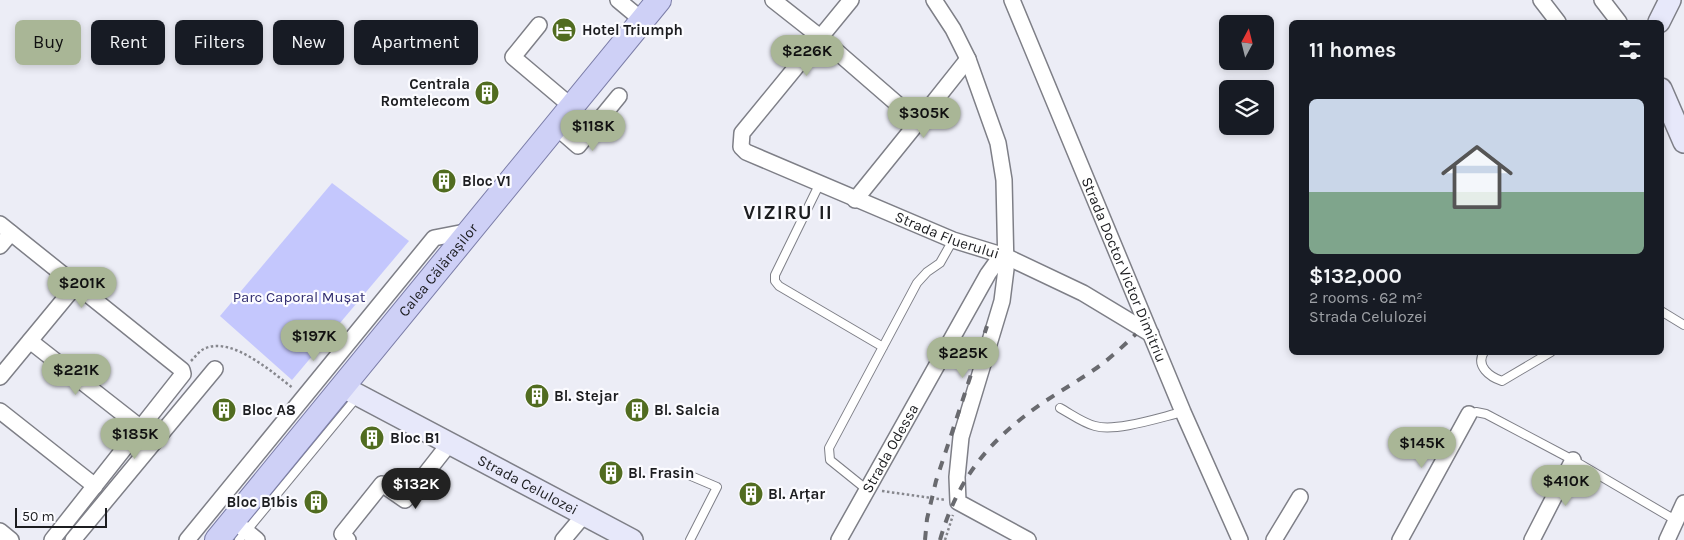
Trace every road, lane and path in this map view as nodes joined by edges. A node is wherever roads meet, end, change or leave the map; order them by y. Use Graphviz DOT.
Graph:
graph roads {
  1 [pos="618,0"];
  2 [pos="659,0"];
  3 [pos="773,0"];
  4 [pos="851,0"];
  5 [pos="934,0"];
  6 [pos="1012,0"];
  7 [pos="1541,0"];
  8 [pos="1602,0"];
  9 [pos="1670,0"];
  10 [pos="642,20"];
  11 [pos="1556,20"];
  12 [pos="1617,20"];
  13 [pos="1660,20"];
  14 [pos="539,26"];
  15 [pos="820,37"];
  16 [pos="968,58"];
  17 [pos="619,96"];
  18 [pos="1664,96"];
  19 [pos="571,106"];
  20 [pos="918,122"];
  21 [pos="555,126"];
  22 [pos="1684,142"];
  23 [pos="820,185"];
  24 [pos="855,200"];
  25 [pos="5,228"];
  26 [pos="470,231"];
  27 [pos="952,240"];
  28 [pos="0,246"];
  29 [pos="1005,256"];
  30 [pos="76,285"];
  31 [pos="1664,313"];
  32 [pos="1684,325"];
  33 [pos="1151,334"];
  34 [pos="30,341"];
  35 [pos="883,347"];
  36 [pos="1482,355"];
  37 [pos="1546,355"];
  38 [pos="215,369"];
  39 [pos="182,370"];
  40 [pos="0,377"];
  41 [pos="292,388"];
  42 [pos="350,392"];
  43 [pos="1060,408"];
  44 [pos="0,411"];
  45 [pos="1183,412"];
  46 [pos="1469,414"];
  47 [pos="141,428"];
  48 [pos="449,444"];
  49 [pos="1573,460"];
  50 [pos="691,476"];
  51 [pos="95,486"];
  52 [pos="866,489"];
  53 [pos="1300,497"];
  54 [pos="958,502"];
  55 [pos="1684,503"];
  56 [pos="584,515"];
  57 [pos="1677,521"];
  58 [pos="0,531"];
  59 [pos="244,533"];
  60 [pos="11,540"];
  61 [pos="52,540"];
  62 [pos="74,540"];
  63 [pos="186,540"];
  64 [pos="217,540"];
  65 [pos="348,540"];
  66 [pos="563,540"];
  67 [pos="632,540"];
  68 [pos="690,540"];
  69 [pos="839,540"];
  70 [pos="945,540"];
  71 [pos="1028,540"];
  72 [pos="1240,540"];
  73 [pos="1274,540"];
  74 [pos="1400,540"];
  75 [pos="1532,540"];
  76 [pos="1667,540"];
  1 -- 10 [label="street"];
  2 -- 10 [label="main road, Calea Călărașilor"];
  3 -- 15 [label="street"];
  4 -- 15 [label="street"];
  5 -- 16 [label="street"];
  6 -- 33 [label="street, Strada Doctor Victor Dimitriu"];
  7 -- 11 [label="street"];
  8 -- 12 [label="street"];
  9 -- 13 [label="street"];
  10 -- 19 [label="main road, Calea Călărașilor"];
  14 -- 19 [label="street"];
  15 -- 20 [label="street"];
  15 -- 23 [label="street, Strada Fluerului"];
  16 -- 20 [label="street"];
  16 -- 29 [label="street"];
  17 -- 21 [label="street"];
  18 -- 22 [label="street"];
  19 -- 21 [label="main road, Calea Călărașilor"];
  20 -- 24 [label="street"];
  21 -- 26 [label="main road, Calea Călărașilor"];
  23 -- 24 [label="street, Strada Fluerului"];
  23 -- 35 [label="lane"];
  24 -- 27 [label="street, Strada Fluerului"];
  25 -- 28 [label="street"];
  25 -- 30 [label="street"];
  26 -- 42 [label="main road, Calea Călărașilor"];
  26 -- 63 [label="street"];
  27 -- 29 [label="street, Strada Fluerului"];
  27 -- 35 [label="lane"];
  29 -- 33 [label="street, Strada Fluerului"];
  29 -- 52 [label="street, Strada Odessa"];
  29 -- 54 [label="street"];
  30 -- 34 [label="street"];
  30 -- 39 [label="street"];
  31 -- 32 [label="lane"];
  33 -- 45 [label="street, Strada Doctor Victor Dimitriu"];
  34 -- 40 [label="street"];
  34 -- 47 [label="street"];
  35 -- 52 [label="lane"];
  36 -- 37 [label="lane"];
  38 -- 62 [label="street"];
  39 -- 41 [label="path"];
  39 -- 47 [label="street"];
  42 -- 48 [label="street, Strada Celulozei"];
  42 -- 59 [label="main road, Calea Călărașilor"];
  43 -- 45 [label="lane"];
  44 -- 51 [label="street"];
  45 -- 72 [label="street, Strada Doctor Victor Dimitriu"];
  46 -- 49 [label="lane"];
  46 -- 74 [label="street"];
  47 -- 51 [label="street"];
  48 -- 56 [label="street, Strada Celulozei"];
  48 -- 65 [label="street"];
  49 -- 57 [label="lane"];
  49 -- 75 [label="street"];
  50 -- 68 [label="lane"];
  51 -- 61 [label="street"];
  52 -- 54 [label="path"];
  52 -- 69 [label="street, Strada Odessa"];
  53 -- 73 [label="street"];
  54 -- 70 [label="path"];
  54 -- 71 [label="street"];
  55 -- 57 [label="street"];
  56 -- 66 [label="street"];
  56 -- 67 [label="street, Strada Celulozei"];
  57 -- 76 [label="street"];
  58 -- 60 [label="street"];
  59 -- 64 [label="main road, Calea Călărașilor"];
}
